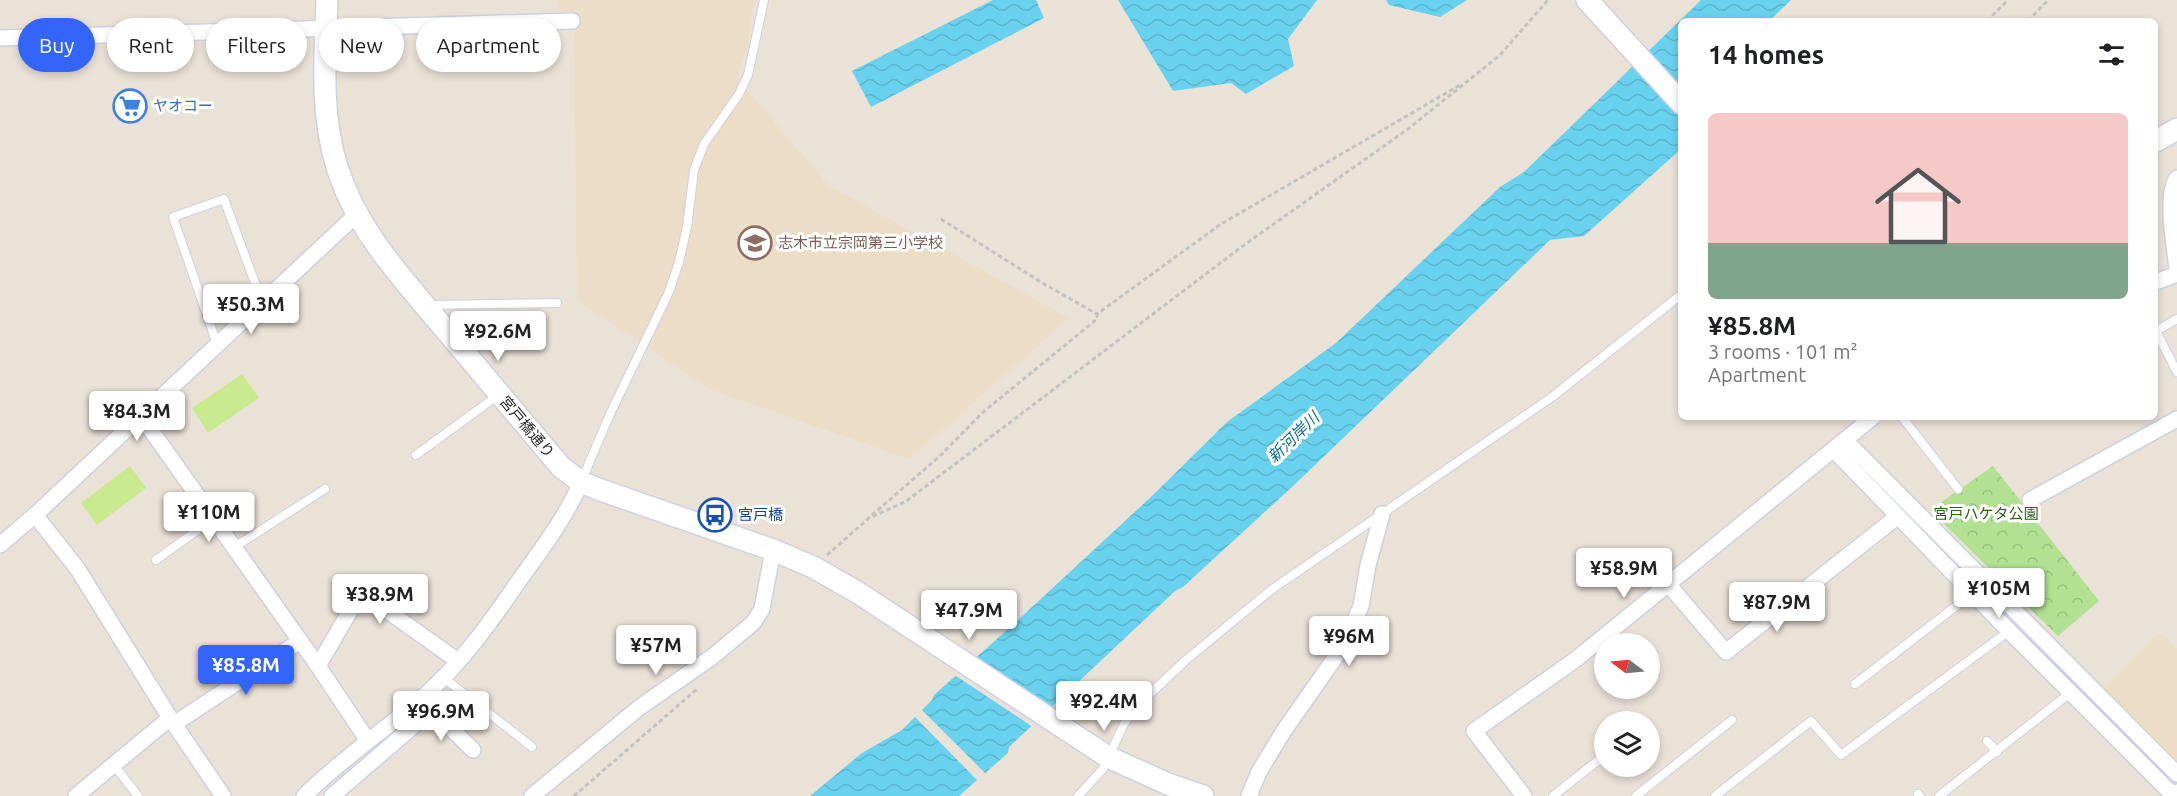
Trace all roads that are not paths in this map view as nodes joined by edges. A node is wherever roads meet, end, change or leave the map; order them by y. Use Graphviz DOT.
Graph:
graph roads {
  1 [pos="327,0"];
  2 [pos="764,0"];
  3 [pos="1587,0"];
  4 [pos="326,18"];
  5 [pos="572,21"];
  6 [pos="404,26"];
  7 [pos="319,29"];
  8 [pos="0,38"];
  9 [pos="326,72"];
  10 [pos="1678,100"];
  11 [pos="2177,129"];
  12 [pos="2158,140"];
  13 [pos="2177,178"];
  14 [pos="356,215"];
  15 [pos="2177,269"];
  16 [pos="2177,274"];
  17 [pos="2158,281"];
  18 [pos="1678,297"];
  19 [pos="262,302"];
  20 [pos="557,303"];
  21 [pos="425,306"];
  22 [pos="2177,319"];
  23 [pos="2158,330"];
  24 [pos="2158,335"];
  25 [pos="217,344"];
  26 [pos="2177,372"];
  27 [pos="500,394"];
  28 [pos="141,416"];
  29 [pos="2177,419"];
  30 [pos="1869,420"];
  31 [pos="1904,420"];
  32 [pos="1839,445"];
  33 [pos="416,456"];
  34 [pos="581,482"];
  35 [pos="325,489"];
  36 [pos="1958,489"];
  37 [pos="2030,500"];
  38 [pos="1382,514"];
  39 [pos="35,515"];
  40 [pos="1898,516"];
  41 [pos="213,519"];
  42 [pos="0,545"];
  43 [pos="233,548"];
  44 [pos="773,550"];
  45 [pos="156,560"];
  46 [pos="1668,584"];
  47 [pos="1972,593"];
  48 [pos="2009,631"];
  49 [pos="300,641"];
  50 [pos="458,661"];
  51 [pos="318,666"];
  52 [pos="444,678"];
  53 [pos="1856,684"];
  54 [pos="2070,693"];
  55 [pos="422,698"];
  56 [pos="432,710"];
  57 [pos="1732,720"];
  58 [pos="172,721"];
  59 [pos="368,741"];
  60 [pos="1987,741"];
  61 [pos="532,747"];
  62 [pos="473,750"];
  63 [pos="1997,752"];
  64 [pos="1107,757"];
  65 [pos="1594,764"];
  66 [pos="114,765"];
  67 [pos="330,770"];
  68 [pos="2177,774"];
  69 [pos="341,793"];
  70 [pos="76,796"];
  71 [pos="138,796"];
  72 [pos="223,796"];
  73 [pos="304,796"];
  74 [pos="532,796"];
  75 [pos="1078,796"];
  76 [pos="1203,796"];
  77 [pos="1249,796"];
  78 [pos="1524,796"];
  79 [pos="1553,796"];
  80 [pos="1636,796"];
  81 [pos="1715,796"];
  82 [pos="1939,796"];
  83 [pos="2176,796"];
  1 -- 4 [label="street, 宮戸橋通り"];
  2 -- 34 [label="lane"];
  3 -- 10 [label="street"];
  5 -- 6 [label="street"];
  7 -- 8 [label="street"];
  9 -- 14 [label="street, 宮戸橋通り"];
  11 -- 12 [label="street"];
  13 -- 15 [label="street"];
  14 -- 19 [label="street"];
  14 -- 21 [label="street, 宮戸橋通り"];
  16 -- 17 [label="street"];
  18 -- 38 [label="lane"];
  19 -- 25 [label="street"];
  19 -- 25 [label="lane"];
  20 -- 21 [label="lane"];
  21 -- 27 [label="street, 宮戸橋通り"];
  22 -- 23 [label="lane"];
  24 -- 26 [label="lane"];
  25 -- 28 [label="street"];
  27 -- 33 [label="lane"];
  27 -- 34 [label="street, 宮戸橋通り"];
  28 -- 39 [label="street"];
  28 -- 41 [label="street"];
  29 -- 37 [label="street"];
  30 -- 32 [label="street"];
  31 -- 36 [label="lane"];
  32 -- 40 [label="street"];
  32 -- 46 [label="street"];
  32 -- 68 [label="street"];
  34 -- 44 [label="street, 宮戸橋通り"];
  34 -- 50 [label="street"];
  35 -- 43 [label="lane"];
  38 -- 64 [label="lane"];
  38 -- 77 [label="street"];
  39 -- 42 [label="street"];
  39 -- 58 [label="street"];
  40 -- 46 [label="street"];
  40 -- 47 [label="street"];
  41 -- 43 [label="street"];
  41 -- 45 [label="lane"];
  43 -- 49 [label="street"];
  44 -- 64 [label="street, 宮戸橋通り"];
  44 -- 74 [label="street"];
  46 -- 78 [label="street"];
  47 -- 48 [label="street"];
  47 -- 53 [label="lane"];
  48 -- 54 [label="street"];
  48 -- 81 [label="lane"];
  49 -- 51 [label="street"];
  49 -- 58 [label="street"];
  50 -- 51 [label="street"];
  50 -- 52 [label="street"];
  51 -- 59 [label="street"];
  52 -- 55 [label="street"];
  52 -- 61 [label="lane"];
  54 -- 63 [label="lane"];
  54 -- 83 [label="street"];
  55 -- 56 [label="street"];
  55 -- 59 [label="street"];
  56 -- 62 [label="street"];
  56 -- 69 [label="street"];
  57 -- 80 [label="lane"];
  58 -- 66 [label="street"];
  58 -- 72 [label="street"];
  59 -- 67 [label="street"];
  60 -- 63 [label="lane"];
  63 -- 82 [label="lane"];
  64 -- 75 [label="lane"];
  64 -- 76 [label="street, 宮戸橋通り"];
  65 -- 79 [label="lane"];
  66 -- 70 [label="street"];
  66 -- 71 [label="lane"];
  67 -- 69 [label="street"];
  67 -- 73 [label="street"];
}
